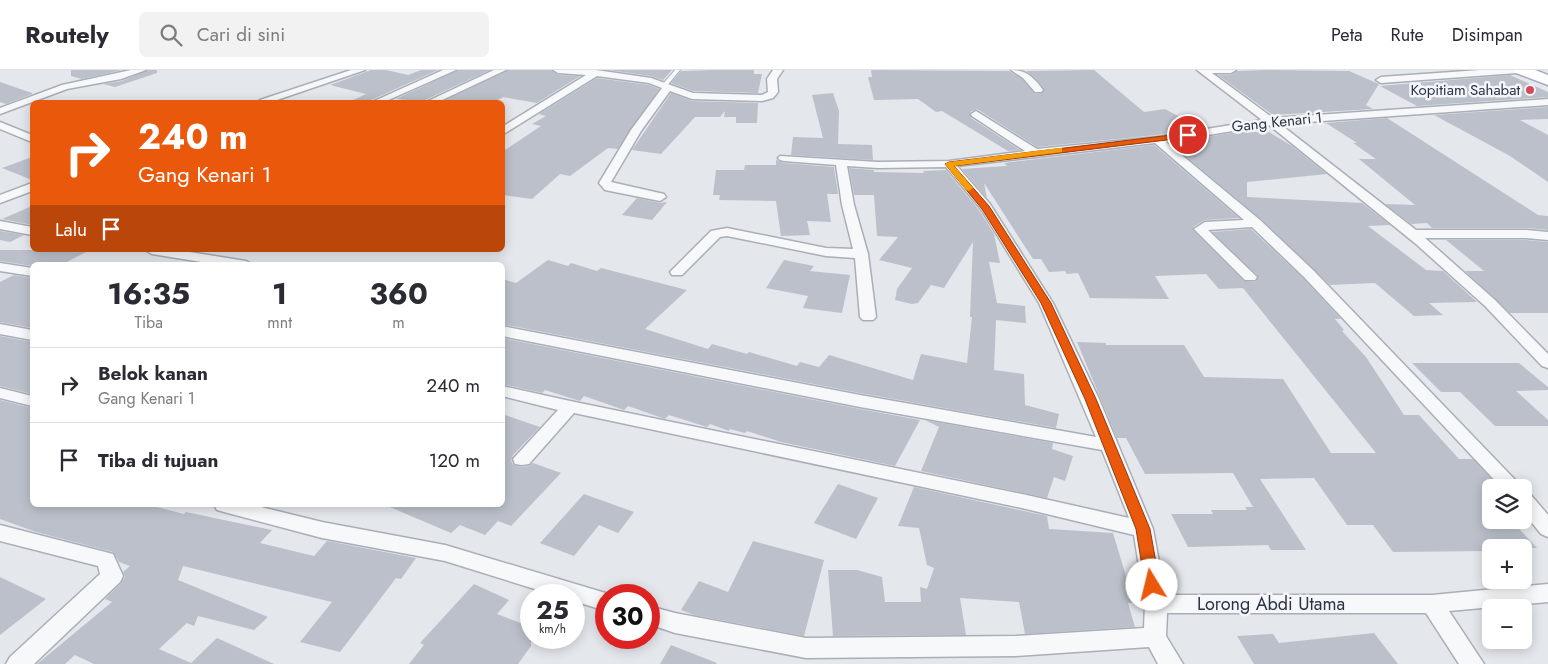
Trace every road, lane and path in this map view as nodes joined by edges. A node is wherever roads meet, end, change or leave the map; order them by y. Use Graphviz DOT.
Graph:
graph roads {
  1 [pos="141,70"];
  2 [pos="360,70"];
  3 [pos="451,70"];
  4 [pos="501,70"];
  5 [pos="558,70"];
  6 [pos="678,70"];
  7 [pos="778,70"];
  8 [pos="1016,70"];
  9 [pos="1202,70"];
  10 [pos="1231,70"];
  11 [pos="1516,70"];
  12 [pos="1521,70"];
  13 [pos="594,72"];
  14 [pos="1381,80"];
  15 [pos="1548,80"];
  16 [pos="665,87"];
  17 [pos="1038,90"];
  18 [pos="274,98"];
  19 [pos="30,100"];
  20 [pos="30,100"];
  21 [pos="268,100"];
  22 [pos="280,100"];
  23 [pos="382,100"];
  24 [pos="435,100"];
  25 [pos="1548,102"];
  26 [pos="0,111"];
  27 [pos="976,114"];
  28 [pos="1272,121"];
  29 [pos="0,125"];
  30 [pos="505,130"];
  31 [pos="30,138"];
  32 [pos="1157,140"];
  33 [pos="1035,153"];
  34 [pos="784,158"];
  35 [pos="841,162"];
  36 [pos="949,164"];
  37 [pos="30,188"];
  38 [pos="660,198"];
  39 [pos="0,199"];
  40 [pos="1255,223"];
  41 [pos="0,225"];
  42 [pos="30,230"];
  43 [pos="1411,234"];
  44 [pos="1548,236"];
  45 [pos="165,252"];
  46 [pos="861,254"];
  47 [pos="227,262"];
  48 [pos="0,266"];
  49 [pos="30,272"];
  50 [pos="677,272"];
  51 [pos="1250,277"];
  52 [pos="868,317"];
  53 [pos="0,329"];
  54 [pos="505,332"];
  55 [pos="30,335"];
  56 [pos="1548,363"];
  57 [pos="505,392"];
  58 [pos="0,393"];
  59 [pos="30,400"];
  60 [pos="570,407"];
  61 [pos="1109,445"];
  62 [pos="522,459"];
  63 [pos="1505,479"];
  64 [pos="232,507"];
  65 [pos="1532,510"];
  66 [pos="1143,529"];
  67 [pos="1548,529"];
  68 [pos="0,533"];
  69 [pos="1548,593"];
  70 [pos="595,599"];
  71 [pos="1156,604"];
  72 [pos="1432,604"];
  73 [pos="660,618"];
  74 [pos="1155,637"];
  75 [pos="805,656"];
  76 [pos="18,664"];
  77 [pos="1171,664"];
  78 [pos="1472,664"];
  1 -- 20 [label="street"];
  2 -- 18 [label="street"];
  3 -- 23 [label="street"];
  4 -- 24 [label="street"];
  5 -- 13 [label="street"];
  6 -- 16 [label="lane"];
  7 -- 16 [label="street"];
  8 -- 17 [label="street"];
  9 -- 10 [label="street"];
  9 -- 28 [label="street"];
  11 -- 14 [label="street"];
  12 -- 15 [label="main road"];
  13 -- 16 [label="street"];
  13 -- 30 [label="street"];
  16 -- 38 [label="street"];
  18 -- 21 [label="street"];
  18 -- 22 [label="street"];
  19 -- 26 [label="street"];
  25 -- 28 [label="street, Gang Kenari 1"];
  27 -- 33 [label="street"];
  28 -- 32 [label="street, Gang Kenari 1"];
  28 -- 43 [label="street"];
  29 -- 31 [label="street"];
  32 -- 33 [label="street, Gang Kenari 1"];
  32 -- 40 [label="street"];
  33 -- 36 [label="street, Gang Kenari 1"];
  34 -- 35 [label="street"];
  35 -- 36 [label="street"];
  35 -- 46 [label="street"];
  36 -- 61 [label="street"];
  37 -- 39 [label="street"];
  40 -- 51 [label="street"];
  40 -- 63 [label="street"];
  41 -- 42 [label="street"];
  43 -- 44 [label="street"];
  43 -- 56 [label="street"];
  45 -- 47 [label="street"];
  46 -- 50 [label="street"];
  46 -- 52 [label="street"];
  48 -- 49 [label="street"];
  53 -- 55 [label="street"];
  54 -- 61 [label="street"];
  57 -- 60 [label="street"];
  58 -- 59 [label="street"];
  60 -- 62 [label="street"];
  60 -- 66 [label="street"];
  61 -- 66 [label="street"];
  64 -- 70 [label="street"];
  65 -- 67 [label="street"];
  66 -- 71 [label="street"];
  68 -- 76 [label="street"];
  69 -- 72 [label="street, Lorong Abdi Utama"];
  71 -- 72 [label="street, Lorong Abdi Utama"];
  71 -- 74 [label="street"];
  72 -- 78 [label="street"];
  73 -- 75 [label="street"];
  74 -- 75 [label="street"];
  74 -- 77 [label="street"];
}
